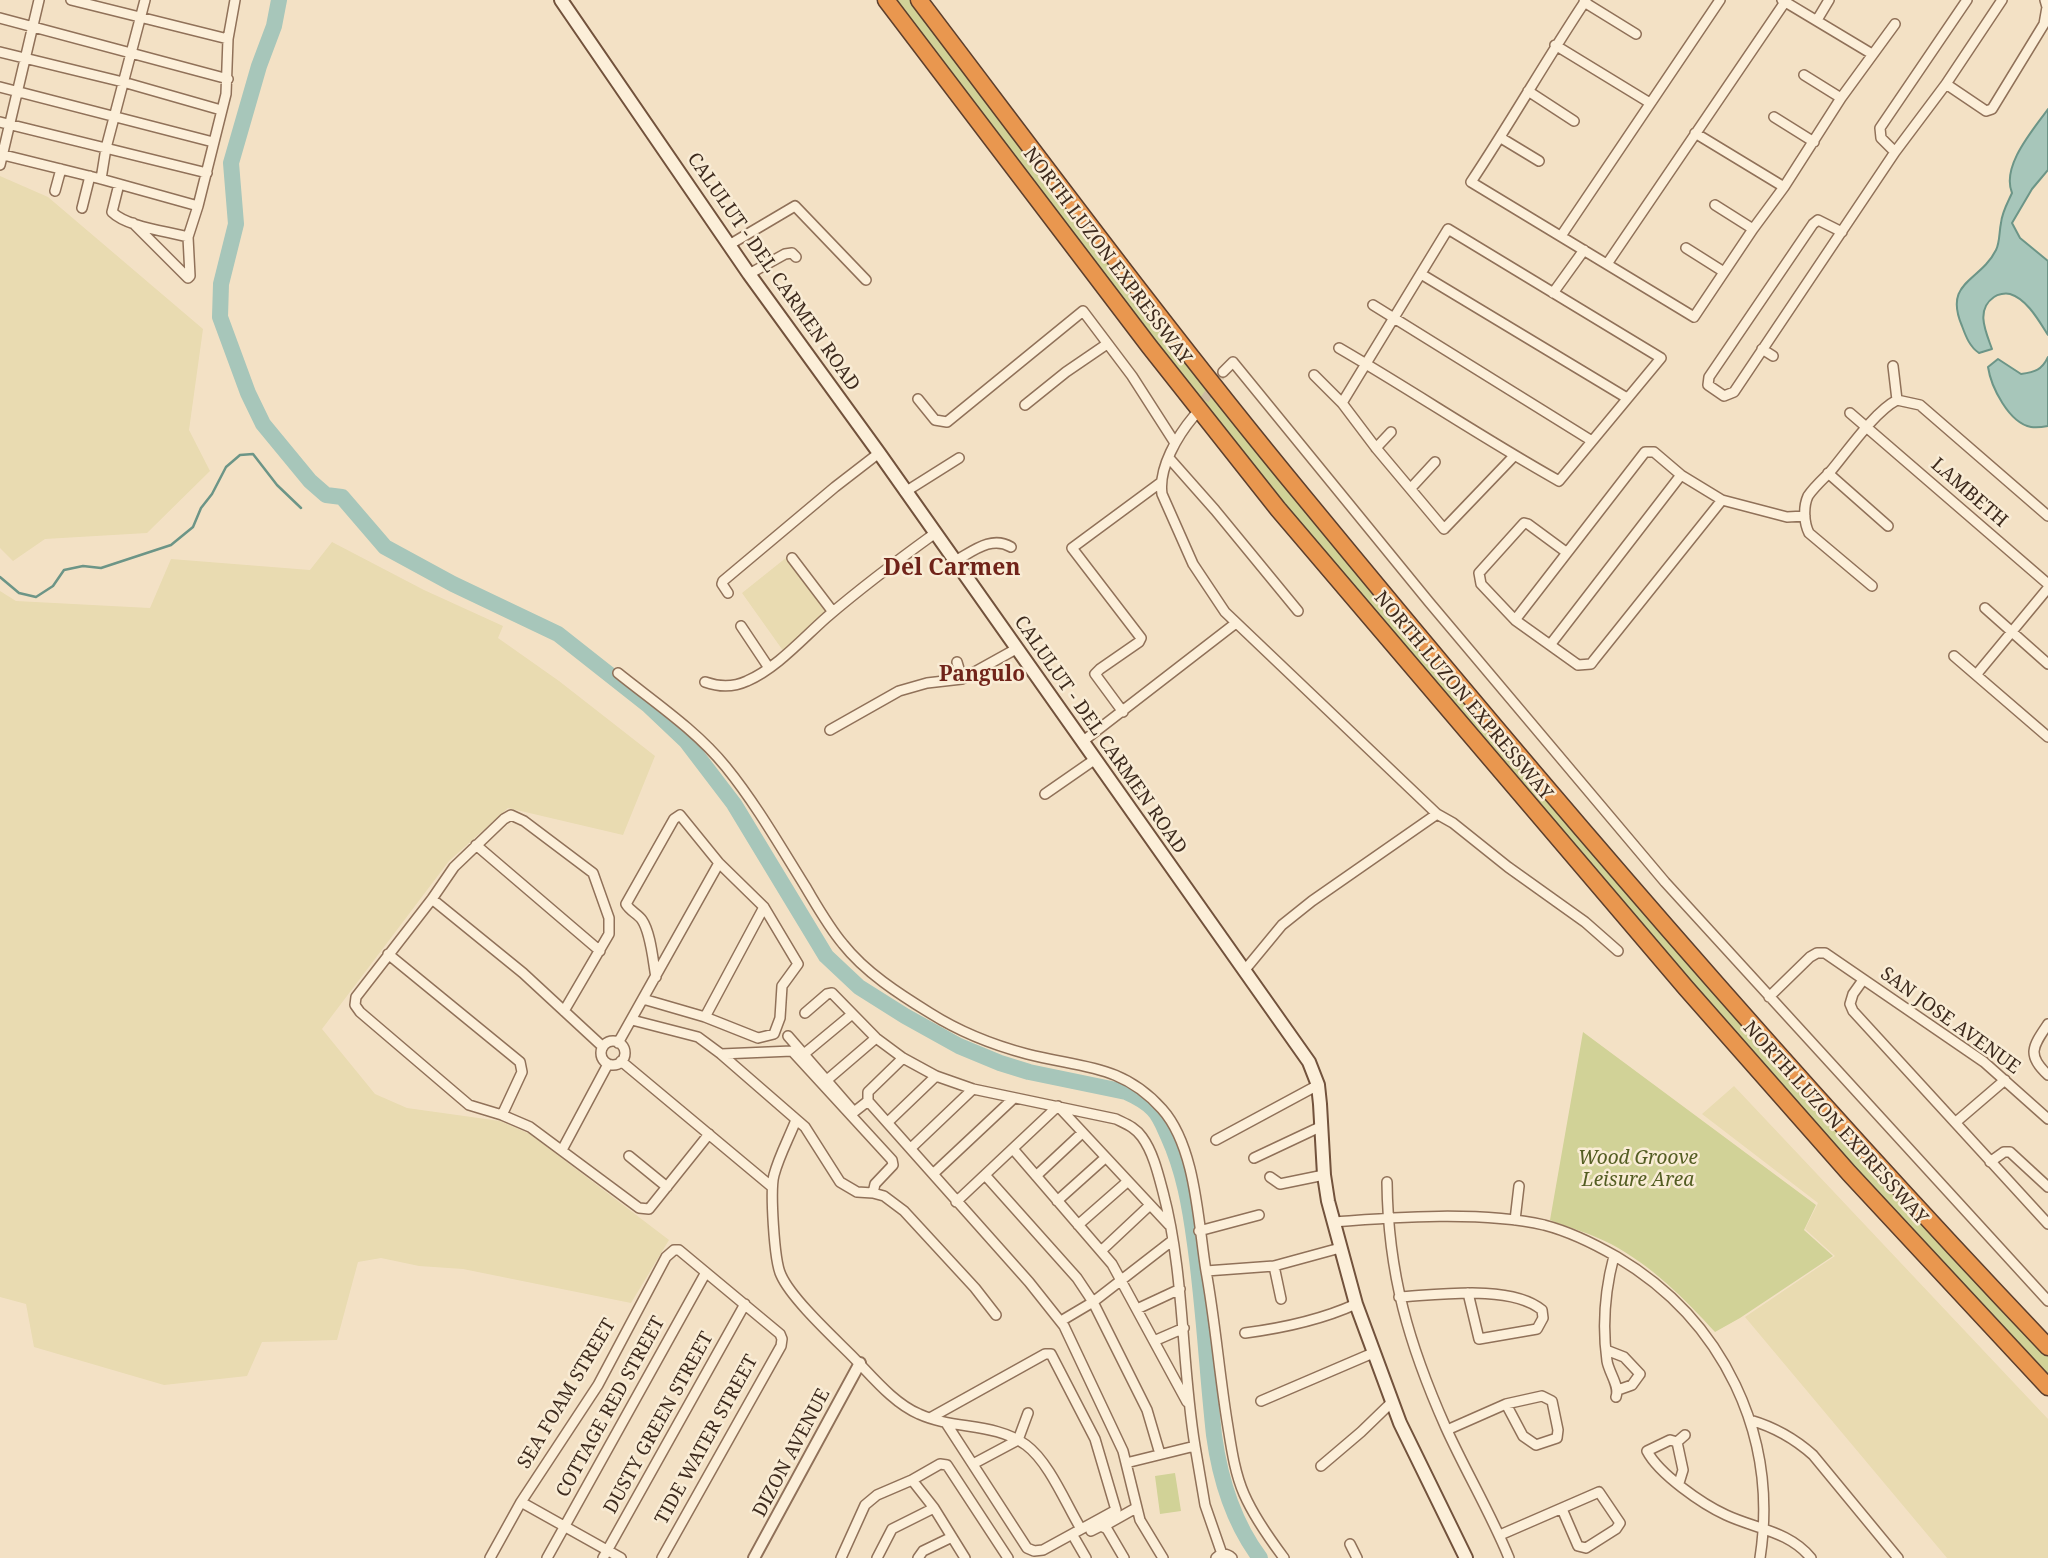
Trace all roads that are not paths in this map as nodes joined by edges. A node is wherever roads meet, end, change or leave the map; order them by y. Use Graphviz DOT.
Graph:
graph roads {
  1 [pos="39,0"];
  2 [pos="71,0"];
  3 [pos="145,0"];
  4 [pos="234,0"];
  5 [pos="561,0"];
  6 [pos="886,0"];
  7 [pos="919,0"];
  8 [pos="1720,0"];
  9 [pos="1829,0"];
  10 [pos="1967,0"];
  11 [pos="2002,0"];
  12 [pos="2045,0"];
  13 [pos="1585,1"];
  14 [pos="1784,1"];
  15 [pos="0,18"];
  16 [pos="141,19"];
  17 [pos="1817,20"];
  18 [pos="1895,24"];
  19 [pos="33,26"];
  20 [pos="1636,34"];
  21 [pos="228,39"];
  22 [pos="1555,45"];
  23 [pos="0,52"];
  24 [pos="131,52"];
  25 [pos="1872,54"];
  26 [pos="24,58"];
  27 [pos="1804,75"];
  28 [pos="228,79"];
  29 [pos="123,82"];
  30 [pos="1945,84"];
  31 [pos="0,86"];
  32 [pos="18,91"];
  33 [pos="1528,91"];
  34 [pos="1841,98"];
  35 [pos="1650,103"];
  36 [pos="221,110"];
  37 [pos="115,115"];
  38 [pos="1774,117"];
  39 [pos="1574,121"];
  40 [pos="0,122"];
  41 [pos="11,124"];
  42 [pos="1695,133"];
  43 [pos="1501,138"];
  44 [pos="214,142"];
  45 [pos="1814,142"];
  46 [pos="106,148"];
  47 [pos="1895,152"];
  48 [pos="2,154"];
  49 [pos="1539,161"];
  50 [pos="0,165"];
  51 [pos="61,169"];
  52 [pos="206,173"];
  53 [pos="90,176"];
  54 [pos="101,178"];
  55 [pos="119,184"];
  56 [pos="1784,187"];
  57 [pos="55,191"];
  58 [pos="1714,205"];
  59 [pos="198,206"];
  60 [pos="82,208"];
  61 [pos="133,223"];
  62 [pos="1753,229"];
  63 [pos="1842,232"];
  64 [pos="1561,236"];
  65 [pos="188,237"];
  66 [pos="729,245"];
  67 [pos="1686,248"];
  68 [pos="1584,250"];
  69 [pos="796,257"];
  70 [pos="1607,264"];
  71 [pos="1724,272"];
  72 [pos="749,274"];
  73 [pos="1421,274"];
  74 [pos="866,280"];
  75 [pos="1553,293"];
  76 [pos="1373,305"];
  77 [pos="1393,317"];
  78 [pos="1107,344"];
  79 [pos="1339,348"];
  80 [pos="1762,349"];
  81 [pos="1773,356"];
  82 [pos="1366,363"];
  83 [pos="1893,366"];
  84 [pos="1223,372"];
  85 [pos="1314,375"];
  86 [pos="918,398"];
  87 [pos="1627,398"];
  88 [pos="1897,400"];
  89 [pos="1342,403"];
  90 [pos="1026,405"];
  91 [pos="1850,413"];
  92 [pos="1194,416"];
  93 [pos="1866,428"];
  94 [pos="1391,432"];
  95 [pos="1592,441"];
  96 [pos="1175,443"];
  97 [pos="1376,448"];
  98 [pos="879,453"];
  99 [pos="1514,456"];
  100 [pos="959,458"];
  101 [pos="1169,458"];
  102 [pos="1435,462"];
  103 [pos="1828,473"];
  104 [pos="1681,475"];
  105 [pos="1160,484"];
  106 [pos="1411,488"];
  107 [pos="905,492"];
  108 [pos="1722,499"];
  109 [pos="1805,516"];
  110 [pos="2048,516"];
  111 [pos="1888,526"];
  112 [pos="934,534"];
  113 [pos="1011,547"];
  114 [pos="1566,552"];
  115 [pos="792,558"];
  116 [pos="955,561"];
  117 [pos="1872,586"];
  118 [pos="2048,586"];
  119 [pos="728,593"];
  120 [pos="1985,608"];
  121 [pos="1298,611"];
  122 [pos="833,612"];
  123 [pos="1516,620"];
  124 [pos="1236,623"];
  125 [pos="741,626"];
  126 [pos="2011,633"];
  127 [pos="1550,645"];
  128 [pos="1016,649"];
  129 [pos="1954,656"];
  130 [pos="957,662"];
  131 [pos="2048,664"];
  132 [pos="769,668"];
  133 [pos="618,673"];
  134 [pos="1976,675"];
  135 [pos="962,679"];
  136 [pos="705,682"];
  137 [pos="1123,712"];
  138 [pos="830,730"];
  139 [pos="2048,737"];
  140 [pos="1082,742"];
  141 [pos="1094,760"];
  142 [pos="1045,794"];
  143 [pos="1437,814"];
  144 [pos="476,845"];
  145 [pos="719,863"];
  146 [pos="432,899"];
  147 [pos="764,907"];
  148 [pos="600,951"];
  149 [pos="1618,951"];
  150 [pos="388,954"];
  151 [pos="1244,971"];
  152 [pos="656,978"];
  153 [pos="1863,980"];
  154 [pos="1769,997"];
  155 [pos="643,999"];
  156 [pos="564,1011"];
  157 [pos="805,1013"];
  158 [pos="851,1015"];
  159 [pos="705,1017"];
  160 [pos="632,1020"];
  161 [pos="2048,1024"];
  162 [pos="788,1036"];
  163 [pos="876,1038"];
  164 [pos="618,1043"];
  165 [pos="603,1046"];
  166 [pos="721,1054"];
  167 [pos="804,1054"];
  168 [pos="903,1059"];
  169 [pos="621,1061"];
  170 [pos="608,1064"];
  171 [pos="2048,1075"];
  172 [pos="936,1076"];
  173 [pos="827,1080"];
  174 [pos="2005,1080"];
  175 [pos="1318,1085"];
  176 [pos="973,1089"];
  177 [pos="1014,1098"];
  178 [pos="868,1101"];
  179 [pos="1058,1106"];
  180 [pos="502,1115"];
  181 [pos="2048,1119"];
  182 [pos="796,1120"];
  183 [pos="888,1122"];
  184 [pos="1956,1122"];
  185 [pos="1322,1126"];
  186 [pos="1082,1133"];
  187 [pos="709,1134"];
  188 [pos="1216,1140"];
  189 [pos="911,1148"];
  190 [pos="1013,1149"];
  191 [pos="562,1150"];
  192 [pos="629,1156"];
  193 [pos="1105,1158"];
  194 [pos="1254,1158"];
  195 [pos="1990,1162"];
  196 [pos="933,1174"];
  197 [pos="985,1175"];
  198 [pos="1324,1175"];
  199 [pos="1036,1176"];
  200 [pos="1270,1177"];
  201 [pos="1127,1182"];
  202 [pos="1387,1182"];
  203 [pos="1519,1186"];
  204 [pos="667,1187"];
  205 [pos="772,1187"];
  206 [pos="2048,1187"];
  207 [pos="873,1193"];
  208 [pos="1057,1201"];
  209 [pos="956,1202"];
  210 [pos="1150,1205"];
  211 [pos="1259,1215"];
  212 [pos="1388,1220"];
  213 [pos="1515,1220"];
  214 [pos="1333,1222"];
  215 [pos="2048,1224"];
  216 [pos="1078,1225"];
  217 [pos="1171,1226"];
  218 [pos="1199,1231"];
  219 [pos="1173,1240"];
  220 [pos="1339,1248"];
  221 [pos="1101,1251"];
  222 [pos="1614,1255"];
  223 [pos="1274,1266"];
  224 [pos="1206,1271"];
  225 [pos="705,1274"];
  226 [pos="1122,1280"];
  227 [pos="1180,1289"];
  228 [pos="1468,1293"];
  229 [pos="1399,1297"];
  230 [pos="1281,1299"];
  231 [pos="2048,1301"];
  232 [pos="1093,1302"];
  233 [pos="745,1304"];
  234 [pos="1356,1304"];
  235 [pos="1137,1310"];
  236 [pos="996,1315"];
  237 [pos="1061,1321"];
  238 [pos="1184,1328"];
  239 [pos="1245,1334"];
  240 [pos="1154,1341"];
  241 [pos="2048,1346"];
  242 [pos="1606,1350"];
  243 [pos="1373,1353"];
  244 [pos="860,1363"];
  245 [pos="2048,1387"];
  246 [pos="1261,1401"];
  247 [pos="1392,1402"];
  248 [pos="1188,1404"];
  249 [pos="1506,1404"];
  250 [pos="1028,1413"];
  251 [pos="930,1418"];
  252 [pos="1750,1420"];
  253 [pos="946,1423"];
  254 [pos="1447,1430"];
  255 [pos="1685,1435"];
  256 [pos="1018,1440"];
  257 [pos="1677,1442"];
  258 [pos="1195,1446"];
  259 [pos="1160,1454"];
  260 [pos="1126,1463"];
  261 [pos="973,1464"];
  262 [pos="1321,1466"];
  263 [pos="912,1480"];
  264 [pos="1678,1483"];
  265 [pos="521,1502"];
  266 [pos="934,1508"];
  267 [pos="1136,1508"];
  268 [pos="1562,1509"];
  269 [pos="1104,1526"];
  270 [pos="565,1527"];
  271 [pos="1764,1528"];
  272 [pos="1081,1529"];
  273 [pos="1500,1535"];
  274 [pos="952,1537"];
  275 [pos="1075,1539"];
  276 [pos="1350,1544"];
  277 [pos="605,1554"];
  278 [pos="1219,1556"];
  279 [pos="1044,1557"];
  280 [pos="1463,1557"];
  281 [pos="490,1558"];
  282 [pos="547,1558"];
  283 [pos="621,1558"];
  284 [pos="662,1558"];
  285 [pos="754,1558"];
  286 [pos="841,1558"];
  287 [pos="877,1558"];
  288 [pos="918,1558"];
  289 [pos="965,1558"];
  290 [pos="1008,1558"];
  291 [pos="1086,1558"];
  292 [pos="1124,1558"];
  293 [pos="1163,1558"];
  294 [pos="1233,1558"];
  295 [pos="1284,1558"];
  296 [pos="1357,1558"];
  297 [pos="1509,1558"];
  298 [pos="1760,1558"];
  299 [pos="1811,1558"];
  300 [pos="1898,1558"];
  1 -- 19 [label="street"];
  2 -- 16 [label="street"];
  3 -- 16 [label="street"];
  4 -- 21 [label="street"];
  5 -- 66 [label="main road, CALULUT - DEL CARMEN ROAD"];
  6 -- 245 [label="highway, NORTH LUZON EXPRESSWAY"];
  7 -- 241 [label="highway, NORTH LUZON EXPRESSWAY"];
  8 -- 35 [label="street"];
  9 -- 17 [label="street"];
  10 -- 47 [label="street"];
  11 -- 30 [label="street"];
  12 -- 30 [label="street"];
  13 -- 20 [label="street"];
  13 -- 22 [label="street"];
  14 -- 17 [label="street"];
  14 -- 42 [label="street"];
  15 -- 19 [label="street"];
  16 -- 21 [label="street"];
  16 -- 24 [label="street"];
  17 -- 25 [label="street"];
  18 -- 25 [label="street"];
  19 -- 24 [label="street"];
  19 -- 26 [label="street"];
  21 -- 28 [label="street"];
  22 -- 33 [label="street"];
  22 -- 35 [label="street"];
  23 -- 26 [label="street"];
  24 -- 28 [label="street"];
  24 -- 29 [label="street"];
  25 -- 34 [label="street"];
  26 -- 29 [label="street"];
  26 -- 32 [label="street"];
  27 -- 34 [label="street"];
  28 -- 36 [label="street"];
  29 -- 36 [label="street"];
  29 -- 37 [label="street"];
  30 -- 47 [label="street"];
  31 -- 32 [label="street"];
  32 -- 37 [label="street"];
  32 -- 41 [label="street"];
  33 -- 39 [label="street"];
  33 -- 43 [label="street"];
  34 -- 45 [label="street"];
  35 -- 64 [label="street"];
  36 -- 44 [label="street"];
  37 -- 44 [label="street"];
  37 -- 46 [label="street"];
  38 -- 45 [label="street"];
  40 -- 41 [label="street"];
  41 -- 46 [label="street"];
  41 -- 48 [label="street"];
  42 -- 56 [label="street"];
  42 -- 70 [label="street"];
  43 -- 49 [label="street"];
  43 -- 64 [label="street"];
  44 -- 52 [label="street"];
  45 -- 56 [label="street"];
  46 -- 52 [label="street"];
  46 -- 54 [label="street"];
  47 -- 63 [label="street"];
  48 -- 50 [label="street"];
  48 -- 51 [label="street"];
  51 -- 53 [label="street"];
  51 -- 57 [label="street"];
  52 -- 59 [label="street"];
  53 -- 54 [label="street"];
  53 -- 60 [label="street"];
  54 -- 55 [label="street"];
  55 -- 59 [label="street"];
  55 -- 61 [label="street"];
  56 -- 62 [label="street"];
  58 -- 62 [label="street"];
  59 -- 65 [label="street"];
  61 -- 65 [label="street"];
  61 -- 65 [label="street"];
  62 -- 71 [label="street"];
  63 -- 80 [label="street"];
  63 -- 80 [label="street"];
  64 -- 68 [label="street"];
  66 -- 72 [label="main road, CALULUT - DEL CARMEN ROAD"];
  66 -- 74 [label="street"];
  67 -- 71 [label="street"];
  68 -- 70 [label="street"];
  68 -- 75 [label="street"];
  69 -- 72 [label="street"];
  70 -- 71 [label="street"];
  72 -- 98 [label="main road, CALULUT - DEL CARMEN ROAD"];
  73 -- 75 [label="street"];
  73 -- 77 [label="street"];
  73 -- 87 [label="street"];
  75 -- 87 [label="street"];
  76 -- 77 [label="street"];
  77 -- 82 [label="street"];
  77 -- 95 [label="street"];
  78 -- 86 [label="street"];
  78 -- 90 [label="street"];
  78 -- 96 [label="street"];
  79 -- 82 [label="street"];
  80 -- 81 [label="street"];
  82 -- 89 [label="street"];
  82 -- 99 [label="street"];
  83 -- 88 [label="street"];
  84 -- 154 [label="street"];
  85 -- 89 [label="street"];
  87 -- 95 [label="street"];
  88 -- 93 [label="street"];
  88 -- 110 [label="street"];
  89 -- 97 [label="street"];
  91 -- 93 [label="street, LAMBETH"];
  92 -- 96 [label="street"];
  93 -- 103 [label="street"];
  93 -- 118 [label="street, LAMBETH"];
  94 -- 97 [label="street"];
  95 -- 99 [label="street"];
  96 -- 101 [label="street"];
  97 -- 106 [label="street"];
  98 -- 107 [label="main road, CALULUT - DEL CARMEN ROAD"];
  98 -- 119 [label="street"];
  99 -- 106 [label="street"];
  100 -- 107 [label="street"];
  101 -- 105 [label="street"];
  101 -- 121 [label="street"];
  102 -- 106 [label="street"];
  103 -- 109 [label="street"];
  103 -- 111 [label="street"];
  104 -- 108 [label="street"];
  104 -- 114 [label="street"];
  104 -- 127 [label="street"];
  105 -- 124 [label="street"];
  105 -- 137 [label="street"];
  107 -- 112 [label="main road, CALULUT - DEL CARMEN ROAD"];
  108 -- 109 [label="street"];
  108 -- 127 [label="street"];
  109 -- 117 [label="street"];
  112 -- 116 [label="main road, CALULUT - DEL CARMEN ROAD"];
  112 -- 122 [label="street"];
  113 -- 116 [label="street"];
  114 -- 123 [label="street"];
  114 -- 123 [label="street"];
  115 -- 122 [label="street"];
  116 -- 128 [label="main road, CALULUT - DEL CARMEN ROAD"];
  118 -- 126 [label="street"];
  120 -- 126 [label="street"];
  122 -- 132 [label="street"];
  123 -- 127 [label="street"];
  124 -- 137 [label="street"];
  124 -- 143 [label="street"];
  125 -- 132 [label="street"];
  126 -- 131 [label="street"];
  126 -- 134 [label="street"];
  128 -- 135 [label="street"];
  128 -- 140 [label="main road, CALULUT - DEL CARMEN ROAD"];
  129 -- 134 [label="street"];
  130 -- 135 [label="street"];
  132 -- 136 [label="street"];
  133 -- 218 [label="street"];
  134 -- 139 [label="street"];
  135 -- 138 [label="street"];
  137 -- 140 [label="street"];
  140 -- 141 [label="main road, CALULUT - DEL CARMEN ROAD"];
  141 -- 142 [label="street"];
  141 -- 151 [label="main road, CALULUT - DEL CARMEN ROAD"];
  143 -- 149 [label="street"];
  143 -- 151 [label="street"];
  144 -- 146 [label="street"];
  144 -- 148 [label="street"];
  144 -- 148 [label="street"];
  145 -- 147 [label="street"];
  145 -- 152 [label="street"];
  145 -- 152 [label="street"];
  146 -- 150 [label="street"];
  146 -- 156 [label="street"];
  147 -- 159 [label="street"];
  147 -- 159 [label="street"];
  148 -- 156 [label="street"];
  150 -- 180 [label="street"];
  150 -- 180 [label="street"];
  151 -- 175 [label="main road, CALULUT - DEL CARMEN ROAD"];
  152 -- 155 [label="street"];
  153 -- 154 [label="street, SAN JOSE AVENUE"];
  153 -- 174 [label="street, SAN JOSE AVENUE"];
  153 -- 184 [label="street"];
  154 -- 231 [label="street"];
  155 -- 159 [label="street"];
  155 -- 160 [label="street"];
  156 -- 165 [label="street"];
  157 -- 158 [label="street"];
  158 -- 163 [label="street"];
  158 -- 167 [label="street"];
  160 -- 164 [label="street"];
  160 -- 166 [label="street"];
  161 -- 171 [label="street"];
  162 -- 167 [label="street"];
  163 -- 168 [label="street"];
  163 -- 173 [label="street"];
  164 -- 165 [label="street"];
  164 -- 169 [label="street"];
  165 -- 170 [label="street"];
  166 -- 182 [label="street"];
  166 -- 207 [label="street"];
  167 -- 173 [label="street"];
  168 -- 172 [label="street"];
  168 -- 178 [label="street"];
  169 -- 170 [label="street"];
  169 -- 187 [label="street"];
  170 -- 191 [label="street"];
  172 -- 176 [label="street"];
  172 -- 183 [label="street"];
  173 -- 178 [label="street"];
  174 -- 181 [label="street, SAN JOSE AVENUE"];
  174 -- 184 [label="street"];
  175 -- 185 [label="main road, CALULUT - DEL CARMEN ROAD"];
  175 -- 188 [label="street"];
  176 -- 177 [label="street"];
  176 -- 189 [label="street"];
  177 -- 179 [label="street"];
  177 -- 196 [label="street"];
  178 -- 183 [label="street"];
  179 -- 186 [label="street"];
  179 -- 190 [label="street"];
  179 -- 217 [label="street"];
  180 -- 191 [label="street"];
  182 -- 205 [label="street"];
  182 -- 207 [label="street"];
  183 -- 189 [label="street"];
  184 -- 195 [label="street"];
  185 -- 194 [label="street"];
  185 -- 198 [label="main road, CALULUT - DEL CARMEN ROAD"];
  186 -- 193 [label="street"];
  186 -- 199 [label="street"];
  187 -- 204 [label="street"];
  187 -- 205 [label="street"];
  189 -- 196 [label="street"];
  190 -- 197 [label="street"];
  190 -- 199 [label="street"];
  191 -- 204 [label="street"];
  192 -- 204 [label="street"];
  193 -- 201 [label="street"];
  193 -- 208 [label="street"];
  195 -- 206 [label="street"];
  195 -- 215 [label="street"];
  196 -- 209 [label="street"];
  197 -- 209 [label="street"];
  197 -- 232 [label="street"];
  198 -- 200 [label="street"];
  198 -- 214 [label="main road, CALULUT - DEL CARMEN ROAD"];
  199 -- 208 [label="street"];
  201 -- 210 [label="street"];
  201 -- 216 [label="street"];
  202 -- 212 [label="street"];
  203 -- 213 [label="street"];
  205 -- 244 [label="street"];
  207 -- 236 [label="street"];
  208 -- 216 [label="street"];
  209 -- 237 [label="street"];
  210 -- 217 [label="street"];
  210 -- 221 [label="street"];
  211 -- 218 [label="street"];
  212 -- 213 [label="street"];
  212 -- 214 [label="street"];
  212 -- 229 [label="street"];
  213 -- 222 [label="street"];
  214 -- 220 [label="main road, CALULUT - DEL CARMEN ROAD"];
  216 -- 221 [label="street"];
  217 -- 219 [label="street"];
  218 -- 224 [label="street"];
  219 -- 226 [label="street"];
  219 -- 227 [label="street"];
  220 -- 223 [label="street"];
  220 -- 234 [label="main road, CALULUT - DEL CARMEN ROAD"];
  221 -- 226 [label="street"];
  222 -- 242 [label="street"];
  222 -- 252 [label="street"];
  223 -- 224 [label="street"];
  223 -- 230 [label="street"];
  224 -- 295 [label="street"];
  225 -- 233 [label="street"];
  225 -- 265 [label="street, SEA FOAM STREET"];
  225 -- 270 [label="street, COTTAGE RED STREET"];
  226 -- 232 [label="street"];
  226 -- 235 [label="street"];
  227 -- 235 [label="street"];
  227 -- 238 [label="street"];
  228 -- 228 [label="street"];
  228 -- 229 [label="street"];
  229 -- 254 [label="street"];
  232 -- 237 [label="street"];
  232 -- 259 [label="street"];
  233 -- 277 [label="street, DUSTY GREEN STREET"];
  233 -- 284 [label="street, TIDE WATER STREET"];
  234 -- 239 [label="street"];
  234 -- 243 [label="main road, CALULUT - DEL CARMEN ROAD"];
  235 -- 240 [label="street"];
  237 -- 260 [label="street"];
  238 -- 240 [label="street"];
  238 -- 248 [label="street"];
  240 -- 248 [label="street"];
  242 -- 242 [label="street"];
  243 -- 246 [label="street"];
  243 -- 247 [label="main road, CALULUT - DEL CARMEN ROAD"];
  244 -- 251 [label="street"];
  244 -- 285 [label="street, DIZON AVENUE"];
  247 -- 262 [label="street"];
  247 -- 280 [label="main road, CALULUT - DEL CARMEN ROAD"];
  248 -- 258 [label="street"];
  249 -- 249 [label="street"];
  249 -- 254 [label="street"];
  250 -- 256 [label="street"];
  251 -- 253 [label="street"];
  251 -- 272 [label="street"];
  252 -- 271 [label="street"];
  252 -- 300 [label="street"];
  253 -- 256 [label="street"];
  253 -- 261 [label="street"];
  254 -- 273 [label="street"];
  255 -- 257 [label="street"];
  256 -- 261 [label="street"];
  256 -- 272 [label="street"];
  257 -- 264 [label="street"];
  257 -- 264 [label="street"];
  258 -- 259 [label="street"];
  258 -- 278 [label="street"];
  259 -- 260 [label="street"];
  260 -- 267 [label="street"];
  261 -- 272 [label="street"];
  263 -- 266 [label="street"];
  263 -- 286 [label="street"];
  263 -- 290 [label="street"];
  264 -- 271 [label="street"];
  265 -- 270 [label="street"];
  265 -- 281 [label="street, SEA FOAM STREET"];
  266 -- 274 [label="street"];
  266 -- 287 [label="street"];
  267 -- 269 [label="street"];
  267 -- 293 [label="street"];
  268 -- 268 [label="street"];
  268 -- 273 [label="street"];
  269 -- 275 [label="street"];
  269 -- 292 [label="street"];
  270 -- 277 [label="street"];
  270 -- 282 [label="street, COTTAGE RED STREET"];
  271 -- 298 [label="street"];
  271 -- 299 [label="street"];
  273 -- 297 [label="street"];
  274 -- 288 [label="street"];
  274 -- 289 [label="street"];
  275 -- 279 [label="street"];
  275 -- 291 [label="street"];
  276 -- 296 [label="street"];
  277 -- 283 [label="street"];
  278 -- 294 [label="street"];
}
